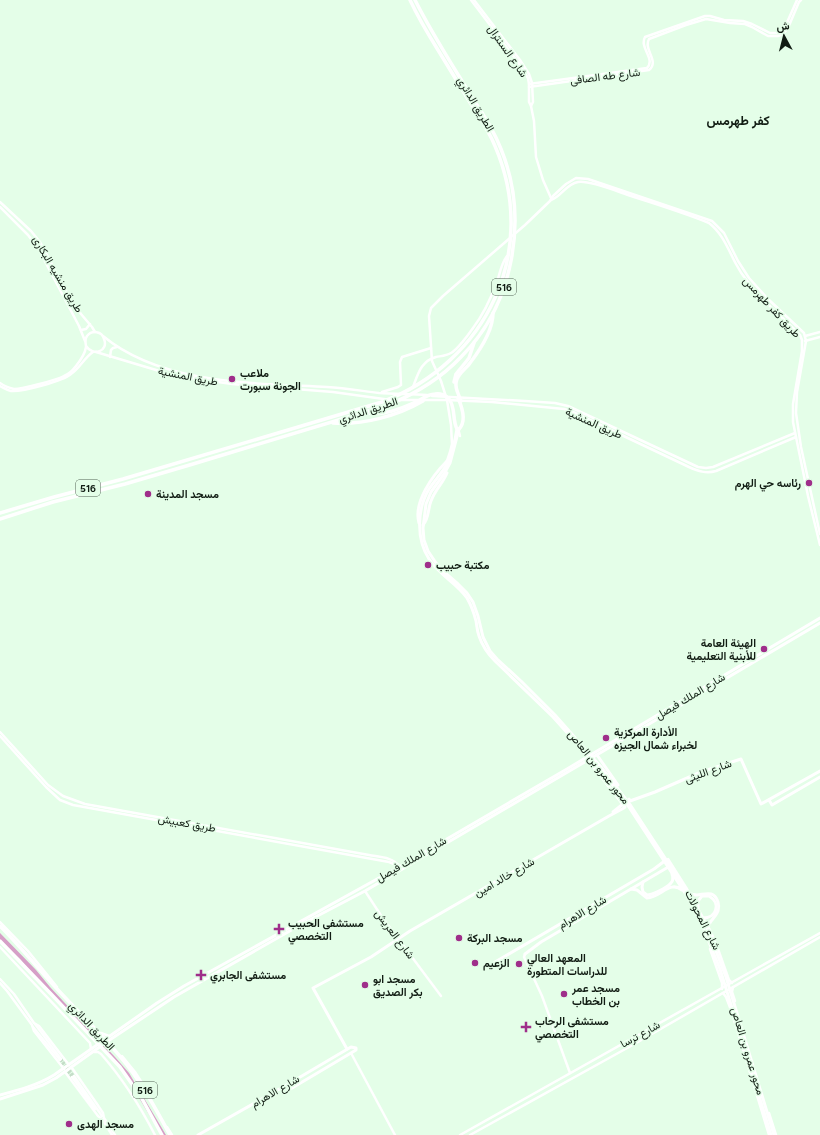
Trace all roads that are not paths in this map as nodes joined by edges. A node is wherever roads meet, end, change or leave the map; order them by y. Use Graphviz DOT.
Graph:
graph roads {
  1 [pos="410,0"];
  2 [pos="473,0"];
  3 [pos="797,0"];
  4 [pos="801,0"];
  5 [pos="416,2"];
  6 [pos="420,16"];
  7 [pos="696,20"];
  8 [pos="770,35"];
  9 [pos="593,76"];
  10 [pos="531,85"];
  11 [pos="479,113"];
  12 [pos="509,185"];
  13 [pos="551,199"];
  14 [pos="0,202"];
  15 [pos="0,208"];
  16 [pos="509,252"];
  17 [pos="493,312"];
  18 [pos="90,324"];
  19 [pos="81,330"];
  20 [pos="95,332"];
  21 [pos="820,332"];
  22 [pos="103,336"];
  23 [pos="801,336"];
  24 [pos="805,336"];
  25 [pos="820,337"];
  26 [pos="475,341"];
  27 [pos="804,341"];
  28 [pos="85,342"];
  29 [pos="86,346"];
  30 [pos="118,347"];
  31 [pos="431,348"];
  32 [pos="94,352"];
  33 [pos="110,357"];
  34 [pos="432,359"];
  35 [pos="432,379"];
  36 [pos="0,385"];
  37 [pos="412,388"];
  38 [pos="379,393"];
  39 [pos="446,396"];
  40 [pos="378,398"];
  41 [pos="461,399"];
  42 [pos="424,400"];
  43 [pos="447,400"];
  44 [pos="568,406"];
  45 [pos="568,410"];
  46 [pos="367,412"];
  47 [pos="325,421"];
  48 [pos="330,422"];
  49 [pos="314,425"];
  50 [pos="458,429"];
  51 [pos="795,435"];
  52 [pos="460,436"];
  53 [pos="452,438"];
  54 [pos="447,461"];
  55 [pos="447,473"];
  56 [pos="0,513"];
  57 [pos="0,519"];
  58 [pos="421,524"];
  59 [pos="820,534"];
  60 [pos="820,545"];
  61 [pos="820,618"];
  62 [pos="820,623"];
  63 [pos="727,676"];
  64 [pos="0,732"];
  65 [pos="2,736"];
  66 [pos="597,755"];
  67 [pos="588,760"];
  68 [pos="603,764"];
  69 [pos="597,770"];
  70 [pos="566,771"];
  71 [pos="820,771"];
  72 [pos="820,777"];
  73 [pos="65,796"];
  74 [pos="769,800"];
  75 [pos="63,801"];
  76 [pos="368,857"];
  77 [pos="668,859"];
  78 [pos="671,865"];
  79 [pos="398,867"];
  80 [pos="668,867"];
  81 [pos="672,872"];
  82 [pos="644,881"];
  83 [pos="630,889"];
  84 [pos="365,891"];
  85 [pos="686,893"];
  86 [pos="699,912"];
  87 [pos="703,918"];
  88 [pos="0,922"];
  89 [pos="0,926"];
  90 [pos="708,927"];
  91 [pos="553,929"];
  92 [pos="547,932"];
  93 [pos="556,933"];
  94 [pos="820,933"];
  95 [pos="276,937"];
  96 [pos="550,937"];
  97 [pos="820,937"];
  98 [pos="399,938"];
  99 [pos="0,941"];
  100 [pos="0,947"];
  101 [pos="524,954"];
  102 [pos="495,962"];
  103 [pos="0,979"];
  104 [pos="729,980"];
  105 [pos="193,981"];
  106 [pos="0,983"];
  107 [pos="722,983"];
  108 [pos="732,983"];
  109 [pos="196,985"];
  110 [pos="733,987"];
  111 [pos="722,988"];
  112 [pos="723,992"];
  113 [pos="733,994"];
  114 [pos="441,996"];
  115 [pos="726,997"];
  116 [pos="33,1024"];
  117 [pos="642,1033"];
  118 [pos="647,1036"];
  119 [pos="109,1039"];
  120 [pos="631,1039"];
  121 [pos="638,1042"];
  122 [pos="347,1049"];
  123 [pos="93,1051"];
  124 [pos="351,1054"];
  125 [pos="61,1060"];
  126 [pos="324,1063"];
  127 [pos="72,1068"];
  128 [pos="327,1068"];
  129 [pos="66,1072"];
  130 [pos="570,1073"];
  131 [pos="73,1076"];
  132 [pos="286,1091"];
  133 [pos="0,1095"];
  134 [pos="0,1099"];
  135 [pos="766,1104"];
  136 [pos="760,1106"];
  137 [pos="103,1118"];
  138 [pos="112,1135"];
  139 [pos="115,1135"];
  140 [pos="155,1135"];
  141 [pos="162,1135"];
  142 [pos="171,1135"];
  143 [pos="198,1135"];
  144 [pos="395,1135"];
  145 [pos="460,1135"];
  146 [pos="470,1135"];
  147 [pos="773,1135"];
  1 -- 6 [label="highway, الطريق الدائري / 516"];
  2 -- 10 [label="street, شارع السنترال"];
  3 -- 8 [label="street"];
  4 -- 8 [label="street"];
  5 -- 6 [label="highway, الطريق الدائري / 516"];
  6 -- 11 [label="highway, الطريق الدائري / 516"];
  7 -- 8 [label="street"];
  7 -- 9 [label="street, شارع طه الصافى"];
  7 -- 9 [label="street, شارع طه الصافى"];
  9 -- 10 [label="street, شارع طه الصافى"];
  10 -- 13 [label="street, شارع السنترال"];
  11 -- 12 [label="highway, الطريق الدائري / 516"];
  11 -- 12 [label="highway, الطريق الدائري / 516"];
  12 -- 16 [label="highway, الطريق الدائري / 516"];
  12 -- 17 [label="highway, الطريق الدائري / 516"];
  13 -- 23 [label="street, طريق كفر طهرمس"];
  13 -- 24 [label="street, طريق كفر طهرمس"];
  13 -- 31 [label="street, طريق كفر طهرمس"];
  14 -- 18 [label="street, طريق منشيه البكارى"];
  15 -- 19 [label="street, طريق منشيه البكارى"];
  16 -- 34 [label="street"];
  16 -- 35 [label="highway, الطريق الدائري / 516"];
  17 -- 26 [label="highway, الطريق الدائري / 516"];
  17 -- 41 [label="highway"];
  18 -- 19 [label="street"];
  18 -- 20 [label="street, طريق منشيه البكارى"];
  19 -- 28 [label="street, طريق منشيه البكارى"];
  20 -- 22 [label="street"];
  20 -- 28 [label="street"];
  21 -- 24 [label="street"];
  22 -- 30 [label="street, طريق المنشية"];
  22 -- 32 [label="street"];
  23 -- 24 [label="street"];
  23 -- 27 [label="street, طريق كفر طهرمس"];
  24 -- 27 [label="street, طريق كفر طهرمس"];
  25 -- 27 [label="street"];
  26 -- 35 [label="highway, الطريق الدائري / 516"];
  26 -- 50 [label="highway"];
  27 -- 51 [label="street, طريق كفر طهرمس"];
  27 -- 59 [label="street, طريق كفر طهرمس"];
  28 -- 29 [label="street"];
  29 -- 32 [label="street"];
  29 -- 36 [label="street"];
  30 -- 33 [label="street"];
  30 -- 38 [label="street, طريق المنشية"];
  31 -- 34 [label="street"];
  31 -- 38 [label="street"];
  32 -- 33 [label="street, طريق المنشية"];
  32 -- 36 [label="street"];
  33 -- 40 [label="street, طريق المنشية"];
  34 -- 37 [label="street"];
  34 -- 39 [label="street"];
  35 -- 37 [label="highway, الطريق الدائري / 516"];
  35 -- 46 [label="highway, الطريق الدائري / 516"];
  37 -- 47 [label="highway, الطريق الدائري / 516"];
  38 -- 39 [label="street, طريق المنشية"];
  38 -- 40 [label="street"];
  39 -- 41 [label="street, طريق المنشية"];
  39 -- 43 [label="street"];
  40 -- 42 [label="street, طريق المنشية"];
  41 -- 43 [label="street, طريق المنشية"];
  41 -- 44 [label="street, طريق المنشية"];
  41 -- 45 [label="street, طريق المنشية"];
  42 -- 43 [label="street, طريق المنشية"];
  42 -- 48 [label="highway"];
  43 -- 53 [label="street"];
  44 -- 45 [label="street"];
  44 -- 51 [label="street, طريق المنشية"];
  45 -- 51 [label="street, طريق المنشية"];
  46 -- 48 [label="highway, الطريق الدائري / 516"];
  46 -- 50 [label="highway"];
  47 -- 48 [label="highway, الطريق الدائري / 516"];
  47 -- 49 [label="highway, الطريق الدائري / 516"];
  49 -- 56 [label="highway, الطريق الدائري / 516"];
  49 -- 57 [label="highway, الطريق الدائري / 516"];
  50 -- 58 [label="main road, محور عمرو بن العاص"];
  51 -- 60 [label="street, طريق كفر طهرمس"];
  52 -- 53 [label="street"];
  53 -- 54 [label="street"];
  54 -- 58 [label="main road"];
  55 -- 58 [label="main road"];
  58 -- 81 [label="main road, محور عمرو بن العاص"];
  58 -- 85 [label="main road, محور عمرو بن العاص"];
  61 -- 63 [label="main road, شارع الملك فيصل"];
  62 -- 63 [label="main road, شارع الملك فيصل"];
  63 -- 66 [label="main road, شارع الملك فيصل"];
  63 -- 70 [label="main road, شارع الملك فيصل"];
  64 -- 65 [label="street, طريق كعبيش"];
  65 -- 73 [label="street, طريق كعبيش"];
  65 -- 75 [label="street, طريق كعبيش"];
  66 -- 67 [label="main road, شارع الملك فيصل"];
  66 -- 68 [label="main road"];
  67 -- 69 [label="main road"];
  67 -- 70 [label="main road, شارع الملك فيصل"];
  68 -- 69 [label="main road"];
  68 -- 74 [label="main road, شارع الليثى"];
  69 -- 98 [label="main road, شارع خالد امين"];
  70 -- 79 [label="main road, شارع الملك فيصل"];
  70 -- 84 [label="main road, شارع الملك فيصل"];
  71 -- 74 [label="main road"];
  72 -- 74 [label="main road"];
  73 -- 75 [label="street"];
  73 -- 76 [label="street, طريق كعبيش"];
  75 -- 76 [label="street, طريق كعبيش"];
  76 -- 79 [label="street, طريق كعبيش"];
  77 -- 78 [label="street, شارع المحولات"];
  77 -- 91 [label="main road, شارع الاهرام"];
  78 -- 80 [label="main road, شارع الاهرام"];
  78 -- 87 [label="street, شارع المحولات"];
  79 -- 95 [label="main road, شارع الملك فيصل"];
  80 -- 82 [label="main road, شارع الاهرام"];
  80 -- 107 [label="street, شارع المحولات"];
  81 -- 82 [label="main road"];
  81 -- 85 [label="main road, محور عمرو بن العاص"];
  82 -- 83 [label="main road, شارع الاهرام"];
  83 -- 85 [label="main road"];
  83 -- 93 [label="main road, شارع الاهرام"];
  84 -- 95 [label="main road, شارع الملك فيصل"];
  84 -- 98 [label="street, شارع العريش"];
  85 -- 86 [label="main road, محور عمرو بن العاص"];
  85 -- 90 [label="main road"];
  85 -- 147 [label="main road, محور عمرو بن العاص"];
  86 -- 87 [label="main road"];
  86 -- 147 [label="main road, محور عمرو بن العاص"];
  87 -- 90 [label="street, شارع المحولات"];
  88 -- 119 [label="street"];
  89 -- 142 [label="highway, الطريق الدائري / 516"];
  90 -- 104 [label="street, شارع المحولات"];
  91 -- 92 [label="main road, شارع الاهرام"];
  91 -- 93 [label="main road"];
  92 -- 96 [label="main road"];
  92 -- 102 [label="main road, شارع الاهرام"];
  93 -- 96 [label="main road, شارع الاهرام"];
  94 -- 108 [label="street, شارع ترسا"];
  95 -- 105 [label="main road, شارع الملك فيصل"];
  95 -- 109 [label="main road, شارع الملك فيصل"];
  96 -- 101 [label="main road, شارع الاهرام"];
  97 -- 110 [label="street, شارع ترسا"];
  98 -- 114 [label="street, شارع العريش"];
  98 -- 122 [label="main road, شارع خالد امين"];
  99 -- 141 [label="highway, الطريق الدائري / 516"];
  100 -- 123 [label="street"];
  101 -- 130 [label="street"];
  103 -- 116 [label="street"];
  104 -- 107 [label="street"];
  104 -- 108 [label="street, شارع المحولات"];
  105 -- 109 [label="main road"];
  105 -- 119 [label="main road, شارع الملك فيصل"];
  106 -- 116 [label="street"];
  107 -- 111 [label="street, شارع المحولات"];
  108 -- 111 [label="street, شارع ترسا"];
  109 -- 119 [label="main road, شارع الملك فيصل"];
  110 -- 112 [label="street, شارع ترسا"];
  110 -- 113 [label="street"];
  111 -- 117 [label="street, شارع ترسا"];
  112 -- 115 [label="street"];
  112 -- 118 [label="street, شارع ترسا"];
  113 -- 115 [label="street"];
  113 -- 135 [label="street"];
  115 -- 136 [label="street"];
  116 -- 125 [label="street"];
  116 -- 127 [label="street"];
  116 -- 129 [label="street"];
  117 -- 118 [label="street"];
  117 -- 120 [label="street, شارع ترسا"];
  118 -- 121 [label="street, شارع ترسا"];
  119 -- 123 [label="main road, شارع الملك فيصل"];
  119 -- 142 [label="street"];
  120 -- 121 [label="street"];
  120 -- 130 [label="street, شارع ترسا"];
  121 -- 146 [label="street, شارع ترسا"];
  122 -- 124 [label="main road, شارع الاهرام"];
  122 -- 126 [label="main road, شارع الاهرام"];
  123 -- 127 [label="main road, شارع الملك فيصل"];
  123 -- 140 [label="street"];
  124 -- 128 [label="main road, شارع الاهرام"];
  124 -- 144 [label="street"];
  126 -- 128 [label="main road"];
  126 -- 143 [label="main road, شارع الاهرام"];
  127 -- 129 [label="main road, شارع الملك فيصل"];
  127 -- 129 [label="street"];
  127 -- 137 [label="street"];
  128 -- 132 [label="main road, شارع الاهرام"];
  129 -- 133 [label="main road, شارع الملك فيصل"];
  129 -- 134 [label="main road, شارع الملك فيصل"];
  129 -- 137 [label="street"];
  130 -- 145 [label="street, شارع ترسا"];
  131 -- 137 [label="street"];
  135 -- 136 [label="street"];
  135 -- 147 [label="street"];
  136 -- 147 [label="street"];
  137 -- 138 [label="street"];
  137 -- 139 [label="street"];
}
